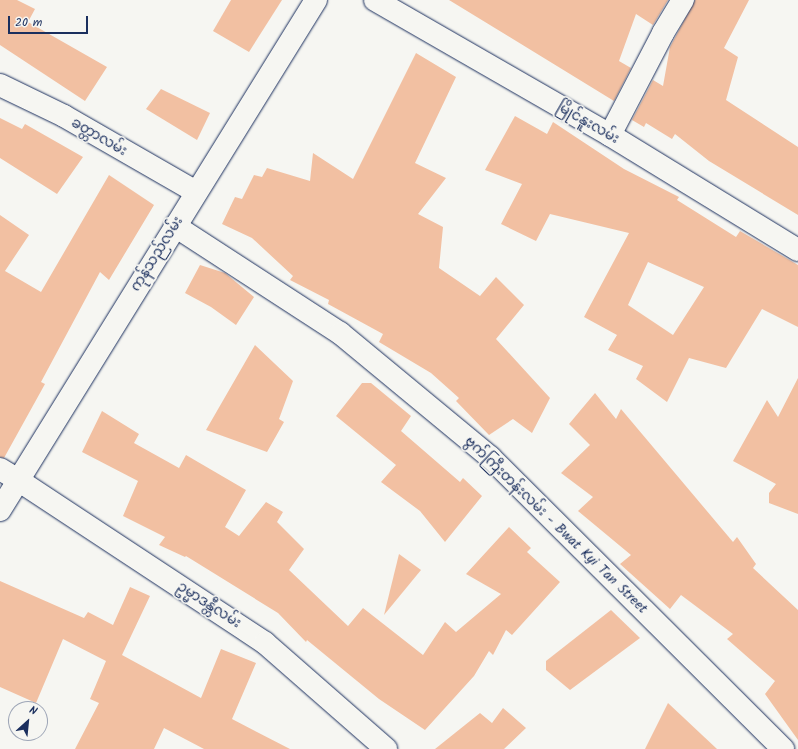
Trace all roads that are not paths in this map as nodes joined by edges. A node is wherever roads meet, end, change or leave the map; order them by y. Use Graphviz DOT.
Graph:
graph roads {
  1 [pos="316,0"];
  2 [pos="375,0"];
  3 [pos="684,0"];
  4 [pos="0,85"];
  5 [pos="610,135"];
  6 [pos="196,192"];
  7 [pos="175,226"];
  8 [pos="798,250"];
  9 [pos="9,475"];
  10 [pos="0,510"];
  11 [pos="386,749"];
  12 [pos="783,749"];
  1 -- 6 [label="street, ကုန်သည်လမ်း"];
  2 -- 5 [label="street, မြိုင်နူးလမ်း"];
  3 -- 5 [label="street"];
  4 -- 6 [label="street, ခတ္တာလမ်း"];
  5 -- 8 [label="street, မြိုင်နူးလမ်း"];
  6 -- 7 [label="street, ကုန်သည်လမ်း"];
  7 -- 9 [label="street, ကုန်သည်လမ်း"];
  7 -- 12 [label="street, ဗွက်ကြီးတန်းလမ်း - Bwat Kyi Tan Street"];
  9 -- 10 [label="street, ကုန်သည်လမ်း"];
  9 -- 11 [label="street, ဥမ္မာဒန္တီလမ်း"];
}
